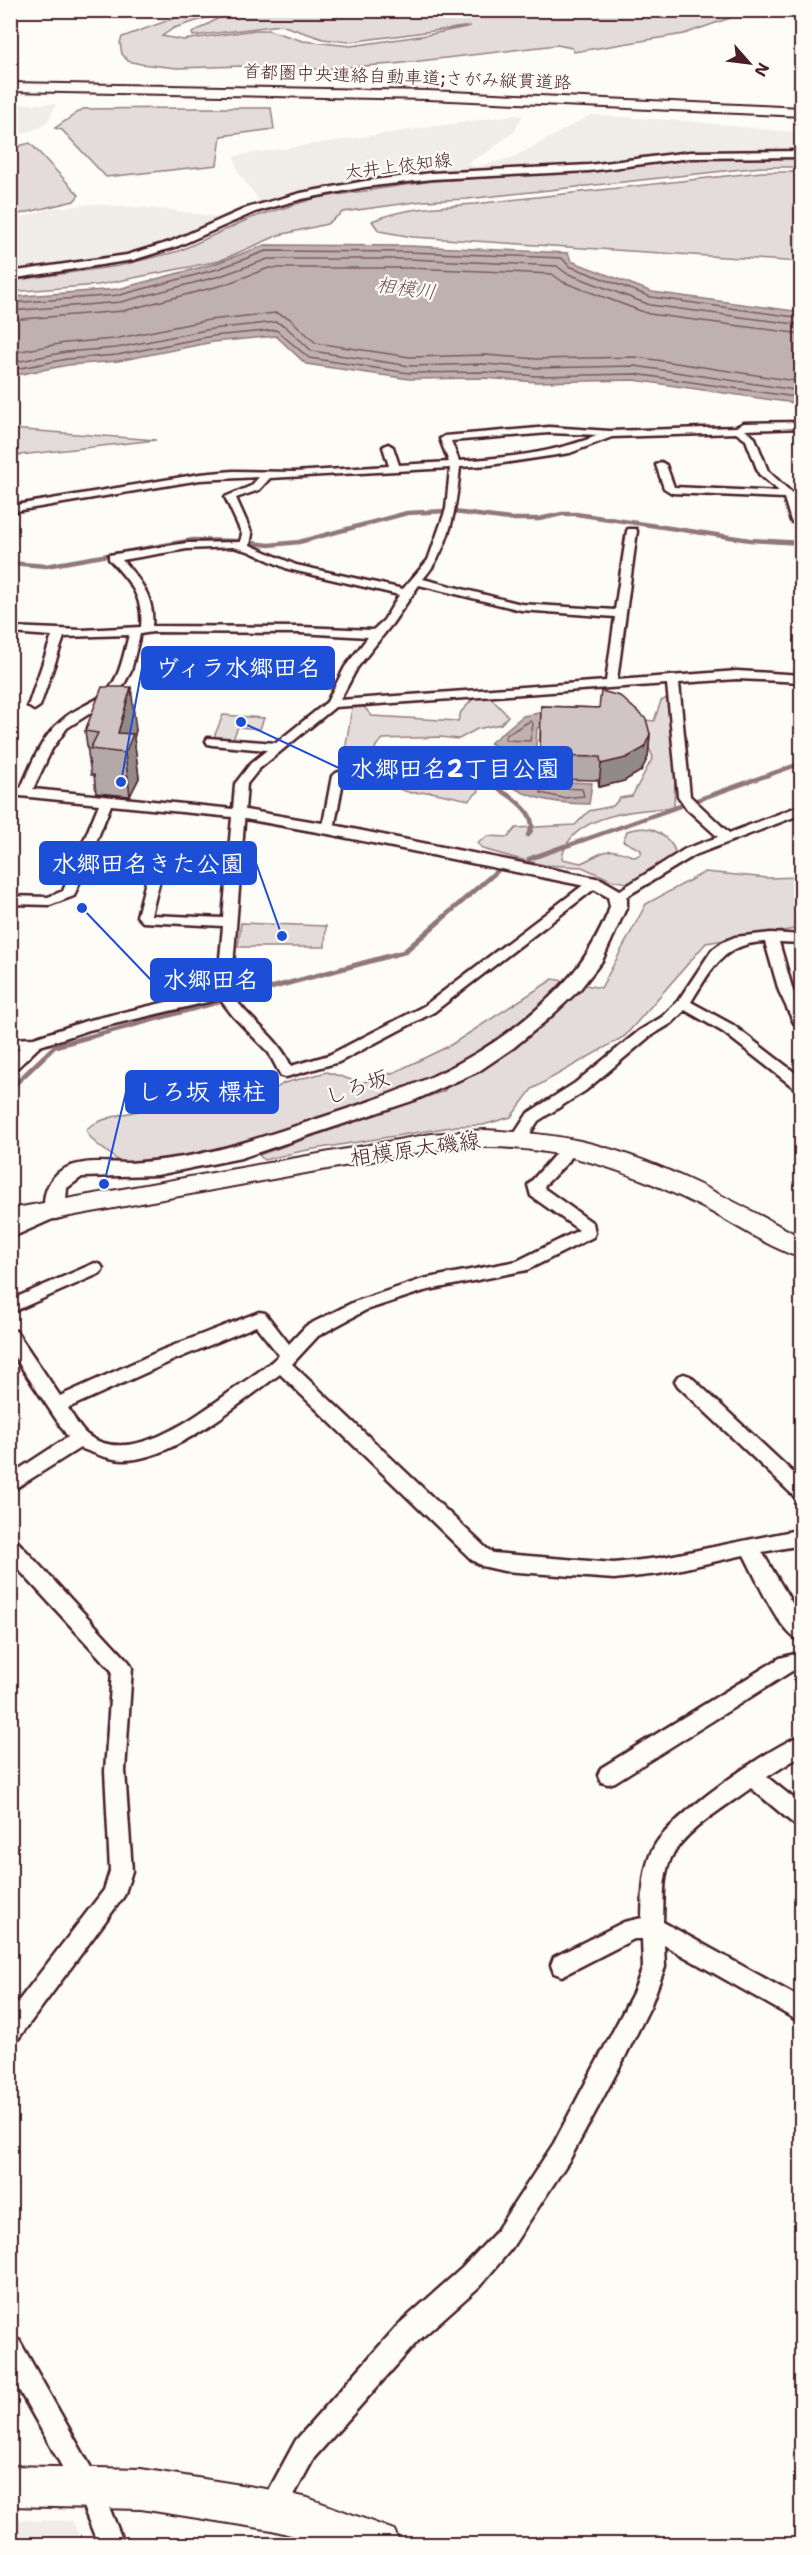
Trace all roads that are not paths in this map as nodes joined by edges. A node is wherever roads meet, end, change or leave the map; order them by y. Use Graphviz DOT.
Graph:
graph roads {
  1 [pos="10,87"];
  2 [pos="10,97"];
  3 [pos="801,112"];
  4 [pos="801,120"];
  5 [pos="801,154"];
  6 [pos="10,276"];
  7 [pos="801,425"];
  8 [pos="738,430"];
  9 [pos="611,434"];
  10 [pos="388,447"];
  11 [pos="455,464"];
  12 [pos="661,465"];
  13 [pos="395,467"];
  14 [pos="267,474"];
  15 [pos="801,488"];
  16 [pos="786,493"];
  17 [pos="10,509"];
  18 [pos="801,526"];
  19 [pos="632,531"];
  20 [pos="245,543"];
  21 [pos="417,581"];
  22 [pos="406,593"];
  23 [pos="621,614"];
  24 [pos="10,630"];
  25 [pos="140,631"];
  26 [pos="59,633"];
  27 [pos="376,634"];
  28 [pos="801,679"];
  29 [pos="673,680"];
  30 [pos="611,684"];
  31 [pos="332,704"];
  32 [pos="34,706"];
  33 [pos="212,741"];
  34 [pos="277,747"];
  35 [pos="338,776"];
  36 [pos="10,792"];
  37 [pos="26,793"];
  38 [pos="106,801"];
  39 [pos="801,809"];
  40 [pos="240,814"];
  41 [pos="328,829"];
  42 [pos="727,838"];
  43 [pos="80,867"];
  44 [pos="595,883"];
  45 [pos="619,897"];
  46 [pos="10,900"];
  47 [pos="229,922"];
  48 [pos="771,938"];
  49 [pos="801,939"];
  50 [pos="224,993"];
  51 [pos="683,1004"];
  52 [pos="799,1020"];
  53 [pos="35,1043"];
  54 [pos="10,1044"];
  55 [pos="10,1066"];
  56 [pos="801,1086"];
  57 [pos="519,1139"];
  58 [pos="570,1147"];
  59 [pos="56,1212"];
  60 [pos="10,1218"];
  61 [pos="10,1233"];
  62 [pos="801,1249"];
  63 [pos="95,1269"];
  64 [pos="10,1306"];
  65 [pos="10,1336"];
  66 [pos="284,1359"];
  67 [pos="684,1381"];
  68 [pos="57,1405"];
  69 [pos="79,1439"];
  70 [pos="10,1485"];
  71 [pos="801,1493"];
  72 [pos="801,1537"];
  73 [pos="749,1545"];
  74 [pos="10,1547"];
  75 [pos="801,1634"];
  76 [pos="801,1660"];
  77 [pos="801,1744"];
  78 [pos="608,1775"];
  79 [pos="751,1776"];
  80 [pos="801,1818"];
  81 [pos="652,1927"];
  82 [pos="562,1965"];
  83 [pos="801,2012"];
  84 [pos="10,2031"];
  85 [pos="10,2349"];
  86 [pos="10,2486"];
  87 [pos="89,2489"];
  88 [pos="272,2510"];
  89 [pos="111,2544"];
  90 [pos="380,2544"];
  1 -- 3 [label="highway, 首都圏中央連絡自動車道;さがみ縦貫道路"];
  2 -- 4 [label="highway, 首都圏中央連絡自動車道;さがみ縦貫道路"];
  5 -- 6 [label="main road, 太井上依知線"];
  7 -- 8 [label="street"];
  8 -- 9 [label="street"];
  8 -- 16 [label="street"];
  9 -- 11 [label="street"];
  9 -- 11 [label="street"];
  10 -- 13 [label="street"];
  11 -- 13 [label="street"];
  11 -- 21 [label="street"];
  12 -- 16 [label="street"];
  13 -- 14 [label="street"];
  14 -- 17 [label="street"];
  14 -- 20 [label="street"];
  15 -- 16 [label="street"];
  16 -- 18 [label="street"];
  19 -- 23 [label="street"];
  20 -- 22 [label="street"];
  20 -- 25 [label="street"];
  21 -- 22 [label="street"];
  21 -- 23 [label="street"];
  22 -- 27 [label="street"];
  23 -- 30 [label="street"];
  24 -- 26 [label="street"];
  25 -- 26 [label="street"];
  25 -- 27 [label="street"];
  25 -- 37 [label="street"];
  26 -- 32 [label="street"];
  27 -- 31 [label="street"];
  28 -- 29 [label="street"];
  29 -- 30 [label="street"];
  29 -- 42 [label="street"];
  30 -- 31 [label="street"];
  31 -- 34 [label="street"];
  33 -- 34 [label="street"];
  34 -- 40 [label="street"];
  35 -- 41 [label="street"];
  36 -- 37 [label="street"];
  37 -- 38 [label="street"];
  38 -- 40 [label="street"];
  38 -- 43 [label="street"];
  39 -- 42 [label="street"];
  40 -- 41 [label="street"];
  40 -- 47 [label="street"];
  41 -- 44 [label="street"];
  42 -- 45 [label="street"];
  43 -- 46 [label="street"];
  43 -- 47 [label="street"];
  44 -- 45 [label="street"];
  44 -- 50 [label="street"];
  45 -- 59 [label="street, しろ坂"];
  47 -- 50 [label="street"];
  48 -- 49 [label="street"];
  48 -- 51 [label="street"];
  48 -- 52 [label="street"];
  50 -- 53 [label="street"];
  51 -- 56 [label="street"];
  51 -- 57 [label="street"];
  53 -- 54 [label="street"];
  53 -- 55 [label="street"];
  57 -- 58 [label="main road, 相模原大磯線"];
  57 -- 59 [label="main road, 相模原大磯線"];
  58 -- 62 [label="main road, 相模原大磯線"];
  58 -- 66 [label="street"];
  59 -- 60 [label="main road, 相模原大磯線"];
  59 -- 61 [label="street"];
  63 -- 64 [label="street"];
  65 -- 68 [label="street"];
  66 -- 68 [label="street"];
  66 -- 69 [label="street"];
  66 -- 73 [label="street"];
  67 -- 71 [label="street"];
  68 -- 69 [label="street"];
  69 -- 70 [label="street"];
  72 -- 73 [label="street"];
  73 -- 75 [label="street"];
  74 -- 84 [label="street"];
  76 -- 78 [label="street"];
  77 -- 79 [label="street"];
  79 -- 80 [label="street"];
  79 -- 81 [label="street"];
  81 -- 82 [label="street"];
  81 -- 83 [label="street"];
  81 -- 88 [label="street"];
  85 -- 87 [label="street"];
  86 -- 87 [label="main road"];
  87 -- 88 [label="main road"];
  87 -- 89 [label="street"];
  88 -- 90 [label="main road"];
}
